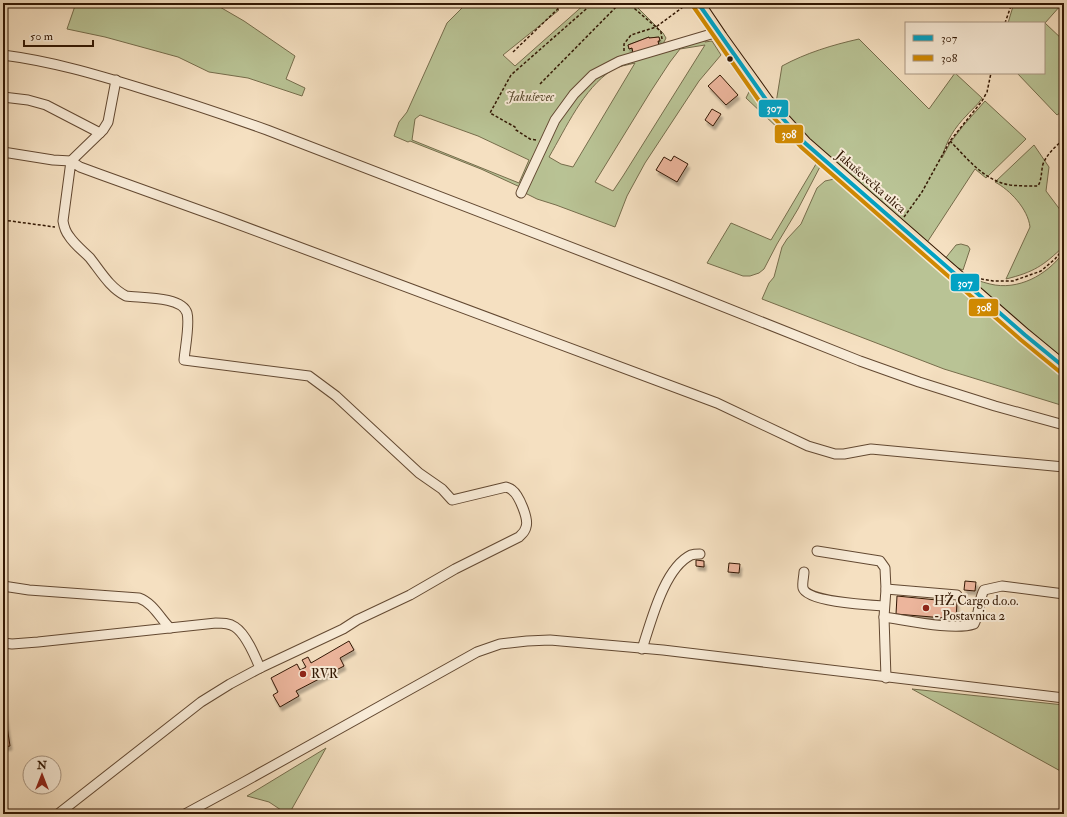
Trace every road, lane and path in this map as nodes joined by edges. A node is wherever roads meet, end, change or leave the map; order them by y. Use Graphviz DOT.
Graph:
graph roads {
  1 [pos="564,3"];
  2 [pos="593,3"];
  3 [pos="620,3"];
  4 [pos="628,3"];
  5 [pos="689,3"];
  6 [pos="698,3"];
  7 [pos="1012,3"];
  8 [pos="1005,22"];
  9 [pos="656,27"];
  10 [pos="718,32"];
  11 [pos="660,43"];
  12 [pos="513,52"];
  13 [pos="3,55"];
  14 [pos="626,57"];
  15 [pos="991,74"];
  16 [pos="116,80"];
  17 [pos="540,84"];
  18 [pos="3,97"];
  19 [pos="100,133"];
  20 [pos="1064,139"];
  21 [pos="538,140"];
  22 [pos="950,140"];
  23 [pos="3,152"];
  24 [pos="71,161"];
  25 [pos="521,193"];
  26 [pos="3,220"];
  27 [pos="896,223"];
  28 [pos="65,229"];
  29 [pos="1064,248"];
  30 [pos="956,275"];
  31 [pos="1064,367"];
  32 [pos="1064,425"];
  33 [pos="1064,467"];
  34 [pos="817,551"];
  35 [pos="700,554"];
  36 [pos="804,572"];
  37 [pos="3,586"];
  38 [pos="886,589"];
  39 [pos="1064,594"];
  40 [pos="957,595"];
  41 [pos="884,606"];
  42 [pos="884,617"];
  43 [pos="170,628"];
  44 [pos="3,643"];
  45 [pos="642,649"];
  46 [pos="260,668"];
  47 [pos="886,678"];
  48 [pos="1064,698"];
  49 [pos="58,814"];
  50 [pos="185,814"];
  1 -- 12 [label="path"];
  2 -- 21 [label="path"];
  3 -- 17 [label="path"];
  4 -- 9 [label="path"];
  5 -- 9 [label="path"];
  6 -- 10 [label="main road, Jakuševečka ulica"];
  7 -- 8 [label="path"];
  9 -- 11 [label="path"];
  9 -- 14 [label="path"];
  10 -- 14 [label="street"];
  10 -- 27 [label="main road, Jakuševečka ulica"];
  13 -- 16 [label="street"];
  14 -- 25 [label="street"];
  15 -- 22 [label="path"];
  16 -- 19 [label="street"];
  16 -- 32 [label="street"];
  18 -- 19 [label="street"];
  19 -- 24 [label="street"];
  20 -- 22 [label="path"];
  22 -- 27 [label="path"];
  23 -- 24 [label="street"];
  24 -- 28 [label="street"];
  24 -- 33 [label="street"];
  26 -- 28 [label="path"];
  27 -- 30 [label="main road, Jakuševečka ulica"];
  28 -- 46 [label="street"];
  29 -- 30 [label="path"];
  30 -- 31 [label="main road, Jakuševečka ulica"];
  34 -- 38 [label="street"];
  35 -- 45 [label="street"];
  36 -- 41 [label="street"];
  37 -- 43 [label="street"];
  38 -- 40 [label="street"];
  38 -- 41 [label="street"];
  39 -- 42 [label="street"];
  41 -- 42 [label="street"];
  42 -- 47 [label="street"];
  43 -- 44 [label="street"];
  43 -- 46 [label="street"];
  45 -- 47 [label="street"];
  45 -- 50 [label="street"];
  46 -- 49 [label="street"];
  47 -- 48 [label="street"];
}
